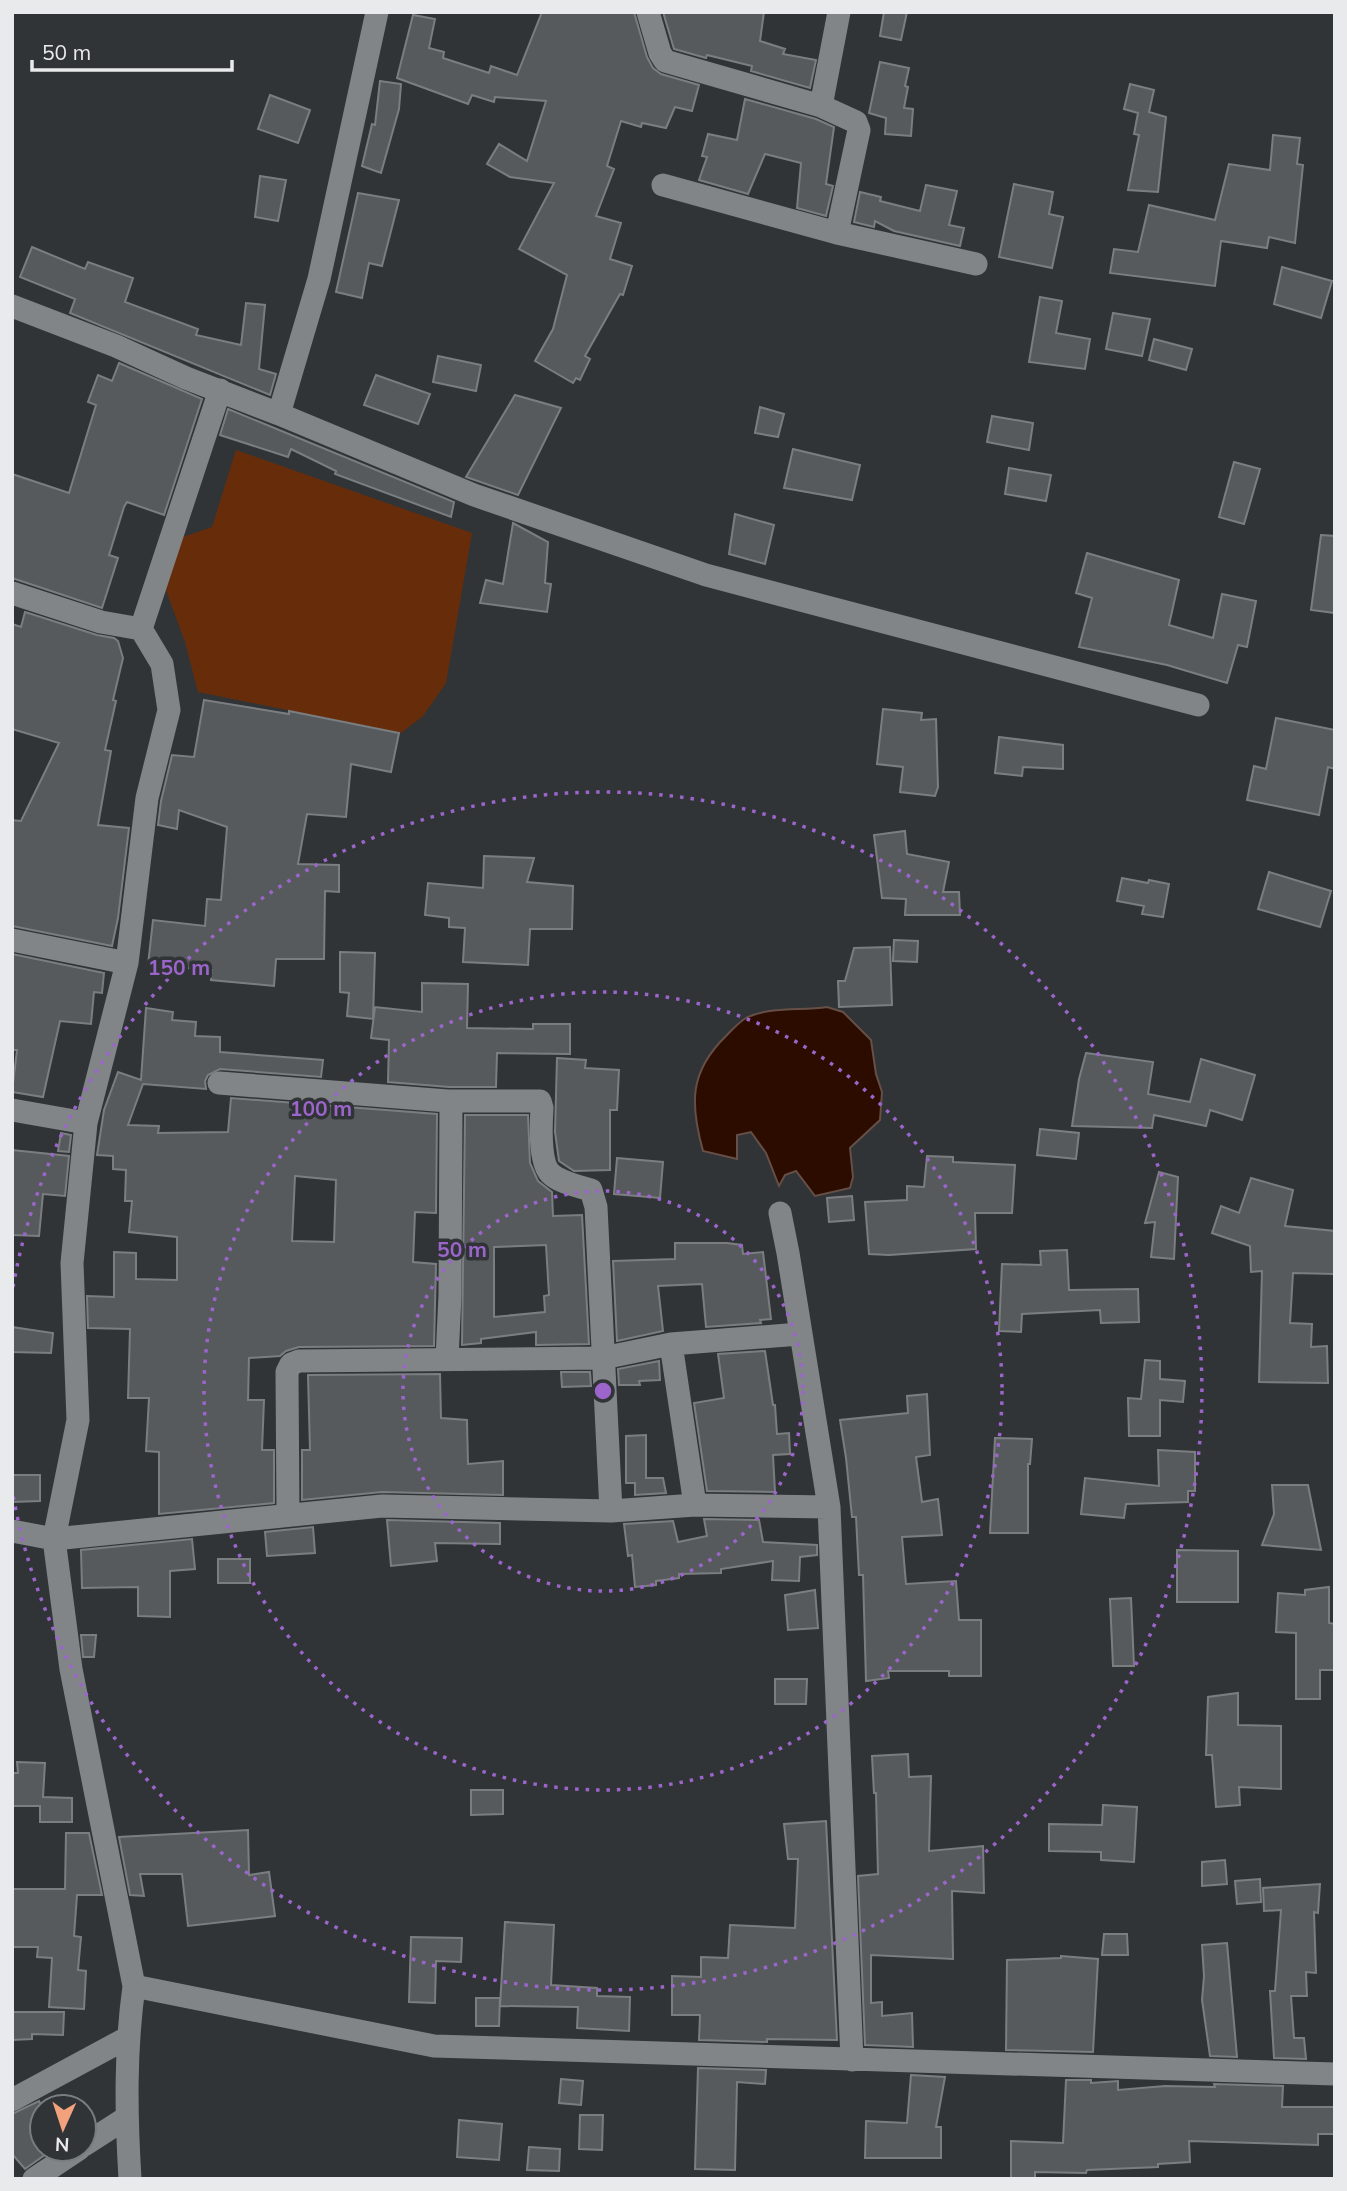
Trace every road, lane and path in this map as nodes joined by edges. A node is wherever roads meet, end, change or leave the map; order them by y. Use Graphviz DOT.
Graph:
graph roads {
  1 [pos="377,12"];
  2 [pos="648,12"];
  3 [pos="839,12"];
  4 [pos="821,106"];
  5 [pos="663,185"];
  6 [pos="837,233"];
  7 [pos="976,264"];
  8 [pos="12,306"];
  9 [pos="220,390"];
  10 [pos="279,414"];
  11 [pos="12,593"];
  12 [pos="141,629"];
  13 [pos="1198,705"];
  14 [pos="12,940"];
  15 [pos="127,963"];
  16 [pos="219,1083"];
  17 [pos="448,1101"];
  18 [pos="12,1110"];
  19 [pos="86,1123"];
  20 [pos="780,1213"];
  21 [pos="800,1334"];
  22 [pos="671,1344"];
  23 [pos="603,1358"];
  24 [pos="447,1359"];
  25 [pos="695,1505"];
  26 [pos="829,1507"];
  27 [pos="611,1511"];
  28 [pos="288,1515"];
  29 [pos="12,1531"];
  30 [pos="54,1539"];
  31 [pos="134,1986"];
  32 [pos="127,2038"];
  33 [pos="852,2060"];
  34 [pos="1335,2074"];
  35 [pos="12,2100"];
  36 [pos="126,2118"];
  37 [pos="98,2137"];
  38 [pos="58,2163"];
  39 [pos="34,2179"];
  40 [pos="130,2179"];
  1 -- 10 [label="street"];
  2 -- 4 [label="street"];
  3 -- 4 [label="street"];
  4 -- 6 [label="street"];
  5 -- 6 [label="street"];
  6 -- 7 [label="street"];
  8 -- 9 [label="street"];
  9 -- 10 [label="street"];
  9 -- 12 [label="street"];
  10 -- 13 [label="street"];
  11 -- 12 [label="street"];
  12 -- 15 [label="street"];
  14 -- 15 [label="street"];
  15 -- 19 [label="street"];
  16 -- 17 [label="street"];
  17 -- 23 [label="street"];
  17 -- 24 [label="street"];
  18 -- 19 [label="street"];
  19 -- 30 [label="street"];
  20 -- 21 [label="street"];
  21 -- 22 [label="street"];
  21 -- 26 [label="street"];
  22 -- 23 [label="street"];
  22 -- 25 [label="street"];
  23 -- 24 [label="street"];
  23 -- 27 [label="street"];
  24 -- 28 [label="street"];
  25 -- 26 [label="street"];
  25 -- 27 [label="street"];
  26 -- 33 [label="street"];
  27 -- 28 [label="street"];
  28 -- 30 [label="street"];
  29 -- 30 [label="street"];
  30 -- 31 [label="street"];
  31 -- 32 [label="street"];
  31 -- 33 [label="street"];
  32 -- 35 [label="street"];
  32 -- 36 [label="street"];
  33 -- 34 [label="street"];
  36 -- 37 [label="street"];
  36 -- 40 [label="street"];
  38 -- 39 [label="street"];
}
